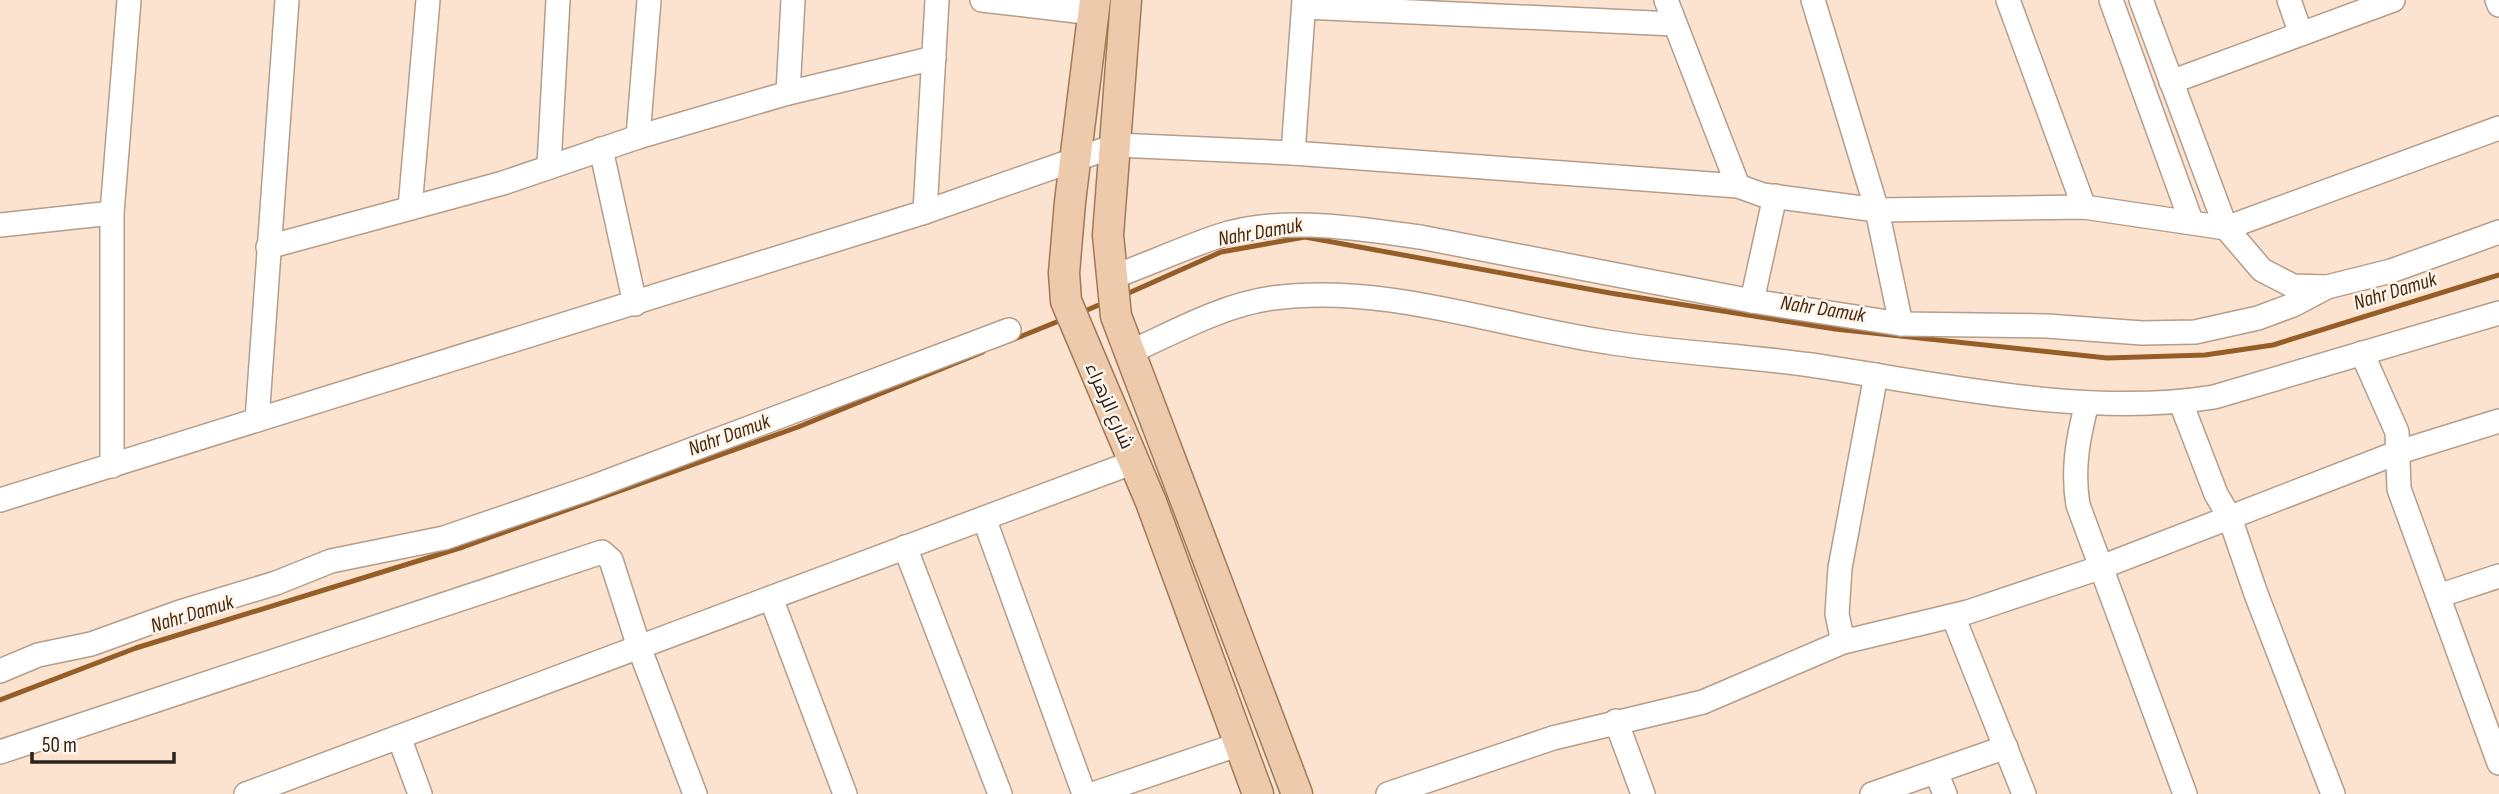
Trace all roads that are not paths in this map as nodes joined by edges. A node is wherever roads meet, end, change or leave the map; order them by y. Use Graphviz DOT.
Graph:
graph roads {
  1 [pos="129,0"];
  2 [pos="287,0"];
  3 [pos="428,0"];
  4 [pos="558,0"];
  5 [pos="649,0"];
  6 [pos="793,0"];
  7 [pos="937,0"];
  8 [pos="982,0"];
  9 [pos="1126,0"];
  10 [pos="1665,0"];
  11 [pos="1813,0"];
  12 [pos="2008,0"];
  13 [pos="2111,0"];
  14 [pos="2141,0"];
  15 [pos="2288,0"];
  16 [pos="2393,0"];
  17 [pos="1304,4"];
  18 [pos="1094,7"];
  19 [pos="1674,24"];
  20 [pos="2301,34"];
  21 [pos="934,58"];
  22 [pos="2171,82"];
  23 [pos="788,93"];
  24 [pos="2499,128"];
  25 [pos="638,137"];
  26 [pos="1117,145"];
  27 [pos="601,149"];
  28 [pos="1293,153"];
  29 [pos="1075,162"];
  30 [pos="549,166"];
  31 [pos="1738,186"];
  32 [pos="1775,197"];
  33 [pos="2084,207"];
  34 [pos="410,208"];
  35 [pos="1877,210"];
  36 [pos="112,212"];
  37 [pos="925,212"];
  38 [pos="2191,222"];
  39 [pos="0,225"];
  40 [pos="2225,228"];
  41 [pos="2499,232"];
  42 [pos="268,247"];
  43 [pos="1111,284"];
  44 [pos="2327,287"];
  45 [pos="1752,301"];
  46 [pos="635,304"];
  47 [pos="2499,313"];
  48 [pos="1902,324"];
  49 [pos="1009,330"];
  50 [pos="1126,347"];
  51 [pos="2362,353"];
  52 [pos="1876,375"];
  53 [pos="2087,402"];
  54 [pos="2181,402"];
  55 [pos="257,420"];
  56 [pos="2499,421"];
  57 [pos="2399,452"];
  58 [pos="1134,462"];
  59 [pos="112,466"];
  60 [pos="0,500"];
  61 [pos="984,518"];
  62 [pos="2230,518"];
  63 [pos="905,547"];
  64 [pos="2099,568"];
  65 [pos="2499,576"];
  66 [pos="2438,596"];
  67 [pos="771,598"];
  68 [pos="1953,616"];
  69 [pos="1843,642"];
  70 [pos="639,648"];
  71 [pos="0,671"];
  72 [pos="1616,720"];
  73 [pos="2492,723"];
  74 [pos="399,737"];
  75 [pos="1240,744"];
  76 [pos="2006,747"];
  77 [pos="0,752"];
  78 [pos="2499,763"];
  79 [pos="1936,772"];
  80 [pos="257,792"];
  81 [pos="420,794"];
  82 [pos="695,794"];
  83 [pos="845,794"];
  84 [pos="1000,794"];
  85 [pos="1084,794"];
  86 [pos="1094,794"];
  87 [pos="1258,794"];
  88 [pos="1297,794"];
  89 [pos="1388,794"];
  90 [pos="1643,794"];
  91 [pos="1872,794"];
  92 [pos="1945,794"];
  93 [pos="2024,794"];
  94 [pos="2185,794"];
  95 [pos="2333,794"];
  1 -- 36 [label="street"];
  2 -- 42 [label="street"];
  3 -- 34 [label="street"];
  4 -- 30 [label="street"];
  5 -- 25 [label="street"];
  6 -- 23 [label="street"];
  7 -- 21 [label="street"];
  8 -- 18 [label="street"];
  9 -- 26 [label="main road, شارع الزهراء"];
  10 -- 19 [label="street"];
  11 -- 35 [label="street"];
  12 -- 33 [label="street"];
  13 -- 38 [label="street"];
  14 -- 22 [label="street"];
  15 -- 20 [label="street"];
  16 -- 20 [label="street"];
  17 -- 19 [label="street"];
  17 -- 28 [label="street"];
  18 -- 29 [label="main road, شارع الزهراء"];
  19 -- 31 [label="street"];
  20 -- 22 [label="street"];
  21 -- 23 [label="street"];
  21 -- 37 [label="street"];
  22 -- 40 [label="street"];
  23 -- 25 [label="street"];
  24 -- 40 [label="street"];
  25 -- 27 [label="street"];
  26 -- 28 [label="street"];
  26 -- 29 [label="street"];
  26 -- 43 [label="main road, شارع الزهراء"];
  27 -- 30 [label="street"];
  27 -- 46 [label="street"];
  28 -- 31 [label="street"];
  29 -- 37 [label="street"];
  29 -- 58 [label="main road, شارع الزهراء"];
  30 -- 34 [label="street"];
  31 -- 32 [label="street"];
  32 -- 35 [label="street"];
  32 -- 45 [label="street"];
  33 -- 35 [label="street"];
  33 -- 38 [label="street"];
  34 -- 42 [label="street"];
  35 -- 48 [label="street"];
  36 -- 39 [label="street"];
  36 -- 59 [label="street"];
  37 -- 46 [label="street"];
  38 -- 40 [label="street"];
  40 -- 44 [label="street"];
  41 -- 44 [label="street"];
  42 -- 55 [label="street"];
  43 -- 45 [label="street"];
  43 -- 50 [label="main road, شارع الزهراء"];
  44 -- 48 [label="street"];
  45 -- 48 [label="street"];
  46 -- 55 [label="street"];
  47 -- 51 [label="street"];
  49 -- 71 [label="street"];
  50 -- 52 [label="street"];
  50 -- 88 [label="main road, شارع الزهراء"];
  51 -- 54 [label="street"];
  51 -- 57 [label="street"];
  52 -- 53 [label="street"];
  52 -- 69 [label="street"];
  53 -- 54 [label="street"];
  53 -- 64 [label="street"];
  54 -- 62 [label="street"];
  55 -- 59 [label="street"];
  56 -- 57 [label="street"];
  57 -- 62 [label="street"];
  57 -- 66 [label="street"];
  58 -- 61 [label="street"];
  58 -- 75 [label="main road, شارع الزهراء"];
  59 -- 60 [label="street"];
  61 -- 63 [label="street"];
  61 -- 85 [label="street"];
  62 -- 64 [label="street"];
  62 -- 95 [label="street"];
  63 -- 67 [label="street"];
  63 -- 84 [label="street"];
  64 -- 68 [label="street"];
  64 -- 94 [label="street"];
  65 -- 66 [label="street"];
  66 -- 73 [label="street"];
  67 -- 70 [label="street"];
  67 -- 83 [label="street"];
  68 -- 69 [label="street"];
  68 -- 76 [label="street"];
  69 -- 72 [label="street"];
  70 -- 74 [label="street"];
  70 -- 77 [label="street"];
  70 -- 82 [label="street"];
  72 -- 89 [label="street"];
  72 -- 90 [label="street"];
  73 -- 78 [label="street"];
  74 -- 80 [label="street"];
  74 -- 81 [label="street"];
  75 -- 86 [label="street"];
  75 -- 87 [label="main road, شارع الزهراء"];
  76 -- 79 [label="street"];
  76 -- 93 [label="street"];
  79 -- 91 [label="street"];
  79 -- 92 [label="street"];
}
